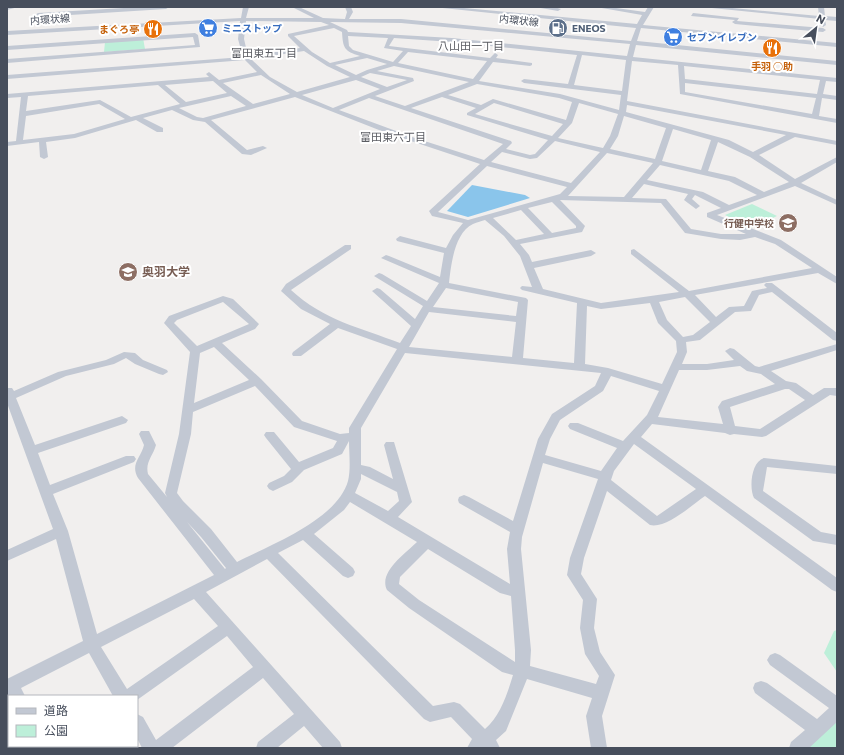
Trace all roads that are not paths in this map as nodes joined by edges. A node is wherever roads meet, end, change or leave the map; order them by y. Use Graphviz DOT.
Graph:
graph roads {
  1 [pos="15,7"];
  2 [pos="41,7"];
  3 [pos="166,7"];
  4 [pos="246,7"];
  5 [pos="295,7"];
  6 [pos="348,7"];
  7 [pos="436,7"];
  8 [pos="538,7"];
  9 [pos="600,7"];
  10 [pos="651,7"];
  11 [pos="699,7"];
  12 [pos="705,7"];
  13 [pos="821,7"];
  14 [pos="7,8"];
  15 [pos="559,8"];
  16 [pos="793,8"];
  17 [pos="102,9"];
  18 [pos="744,9"];
  19 [pos="490,11"];
  20 [pos="645,14"];
  21 [pos="793,15"];
  22 [pos="553,17"];
  23 [pos="244,18"];
  24 [pos="347,18"];
  25 [pos="822,18"];
  26 [pos="319,19"];
  27 [pos="691,19"];
  28 [pos="837,19"];
  29 [pos="37,20"];
  30 [pos="736,20"];
  31 [pos="594,21"];
  32 [pos="101,25"];
  33 [pos="334,26"];
  34 [pos="640,26"];
  35 [pos="687,30"];
  36 [pos="824,30"];
  37 [pos="7,32"];
  38 [pos="473,32"];
  39 [pos="346,34"];
  40 [pos="730,34"];
  41 [pos="392,36"];
  42 [pos="100,41"];
  43 [pos="634,41"];
  44 [pos="825,43"];
  45 [pos="60,44"];
  46 [pos="502,45"];
  47 [pos="837,45"];
  48 [pos="7,48"];
  49 [pos="306,50"];
  50 [pos="407,50"];
  51 [pos="456,50"];
  52 [pos="580,53"];
  53 [pos="100,54"];
  54 [pos="366,56"];
  55 [pos="494,57"];
  56 [pos="247,58"];
  57 [pos="630,58"];
  58 [pos="7,61"];
  59 [pos="837,62"];
  60 [pos="394,64"];
  61 [pos="681,64"];
  62 [pos="330,65"];
  63 [pos="531,65"];
  64 [pos="369,71"];
  65 [pos="263,73"];
  66 [pos="7,77"];
  67 [pos="355,78"];
  68 [pos="100,79"];
  69 [pos="823,79"];
  70 [pos="215,80"];
  71 [pos="837,80"];
  72 [pos="682,81"];
  73 [pos="476,82"];
  74 [pos="159,83"];
  75 [pos="143,84"];
  76 [pos="571,86"];
  77 [pos="386,89"];
  78 [pos="521,90"];
  79 [pos="625,93"];
  80 [pos="232,94"];
  81 [pos="295,94"];
  82 [pos="25,95"];
  83 [pos="442,95"];
  84 [pos="7,96"];
  85 [pos="369,96"];
  86 [pos="837,98"];
  87 [pos="819,99"];
  88 [pos="576,100"];
  89 [pos="100,102"];
  90 [pos="624,102"];
  91 [pos="184,104"];
  92 [pos="837,104"];
  93 [pos="251,106"];
  94 [pos="172,107"];
  95 [pos="480,107"];
  96 [pos="405,108"];
  97 [pos="334,110"];
  98 [pos="622,113"];
  99 [pos="737,113"];
  100 [pos="23,114"];
  101 [pos="815,117"];
  102 [pos="133,118"];
  103 [pos="206,120"];
  104 [pos="837,121"];
  105 [pos="568,123"];
  106 [pos="670,127"];
  107 [pos="160,130"];
  108 [pos="793,135"];
  109 [pos="554,139"];
  110 [pos="715,139"];
  111 [pos="42,140"];
  112 [pos="19,143"];
  113 [pos="837,143"];
  114 [pos="7,144"];
  115 [pos="263,148"];
  116 [pos="502,150"];
  117 [pos="605,151"];
  118 [pos="753,155"];
  119 [pos="44,157"];
  120 [pos="837,159"];
  121 [pos="658,162"];
  122 [pos="486,164"];
  123 [pos="825,166"];
  124 [pos="837,168"];
  125 [pos="704,172"];
  126 [pos="642,181"];
  127 [pos="795,183"];
  128 [pos="574,186"];
  129 [pos="693,192"];
  130 [pos="764,195"];
  131 [pos="557,199"];
  132 [pos="627,199"];
  133 [pos="837,203"];
  134 [pos="696,206"];
  135 [pos="522,207"];
  136 [pos="728,208"];
  137 [pos="487,217"];
  138 [pos="468,222"];
  139 [pos="754,234"];
  140 [pos="550,236"];
  141 [pos="400,239"];
  142 [pos="514,243"];
  143 [pos="348,247"];
  144 [pos="449,252"];
  145 [pos="634,252"];
  146 [pos="592,253"];
  147 [pos="386,258"];
  148 [pos="528,266"];
  149 [pos="819,270"];
  150 [pos="379,276"];
  151 [pos="764,281"];
  152 [pos="837,281"];
  153 [pos="444,283"];
  154 [pos="525,288"];
  155 [pos="775,289"];
  156 [pos="377,291"];
  157 [pos="539,292"];
  158 [pos="685,294"];
  159 [pos="653,300"];
  160 [pos="582,302"];
  161 [pos="428,307"];
  162 [pos="521,320"];
  163 [pos="338,323"];
  164 [pos="716,323"];
  165 [pos="417,326"];
  166 [pos="837,338"];
  167 [pos="681,340"];
  168 [pos="215,342"];
  169 [pos="837,347"];
  170 [pos="403,348"];
  171 [pos="195,351"];
  172 [pos="730,351"];
  173 [pos="297,354"];
  174 [pos="516,361"];
  175 [pos="742,362"];
  176 [pos="579,367"];
  177 [pos="675,367"];
  178 [pos="764,370"];
  179 [pos="608,371"];
  180 [pos="163,372"];
  181 [pos="257,381"];
  182 [pos="784,385"];
  183 [pos="665,389"];
  184 [pos="837,392"];
  185 [pos="9,394"];
  186 [pos="813,400"];
  187 [pos="188,410"];
  188 [pos="122,420"];
  189 [pos="649,420"];
  190 [pos="574,426"];
  191 [pos="730,431"];
  192 [pos="145,434"];
  193 [pos="270,435"];
  194 [pos="350,437"];
  195 [pos="629,442"];
  196 [pos="390,445"];
  197 [pos="31,451"];
  198 [pos="539,458"];
  199 [pos="130,459"];
  200 [pos="300,467"];
  201 [pos="355,469"];
  202 [pos="837,470"];
  203 [pos="604,479"];
  204 [pos="273,486"];
  205 [pos="706,489"];
  206 [pos="403,490"];
  207 [pos="46,491"];
  208 [pos="348,495"];
  209 [pos="464,500"];
  210 [pos="389,518"];
  211 [pos="517,530"];
  212 [pos="62,531"];
  213 [pos="304,533"];
  214 [pos="837,540"];
  215 [pos="427,541"];
  216 [pos="268,552"];
  217 [pos="7,556"];
  218 [pos="234,569"];
  219 [pos="348,572"];
  220 [pos="223,576"];
  221 [pos="837,586"];
  222 [pos="196,591"];
  223 [pos="517,591"];
  224 [pos="228,628"];
  225 [pos="92,645"];
  226 [pos="775,660"];
  227 [pos="264,668"];
  228 [pos="522,672"];
  229 [pos="761,688"];
  230 [pos="12,690"];
  231 [pos="602,693"];
  232 [pos="121,695"];
  233 [pos="131,695"];
  234 [pos="837,704"];
  235 [pos="837,711"];
  236 [pos="305,715"];
  237 [pos="138,724"];
  238 [pos="817,729"];
  239 [pos="484,745"];
  240 [pos="151,748"];
  241 [pos="159,748"];
  242 [pos="264,748"];
  243 [pos="334,748"];
  244 [pos="600,748"];
  245 [pos="796,748"];
  1 -- 14 [label="street"];
  2 -- 29 [label="street"];
  3 -- 17 [label="street"];
  4 -- 23 [label="street"];
  5 -- 26 [label="street"];
  6 -- 24 [label="street"];
  7 -- 19 [label="street"];
  8 -- 15 [label="street"];
  9 -- 20 [label="street"];
  9 -- 31 [label="street"];
  10 -- 20 [label="street"];
  11 -- 27 [label="street"];
  12 -- 18 [label="street"];
  13 -- 25 [label="street"];
  15 -- 22 [label="street"];
  16 -- 21 [label="street"];
  17 -- 29 [label="street"];
  17 -- 32 [label="street"];
  18 -- 21 [label="street"];
  18 -- 30 [label="street"];
  19 -- 22 [label="street"];
  19 -- 38 [label="street"];
  20 -- 34 [label="street"];
  21 -- 25 [label="street"];
  22 -- 31 [label="street"];
  23 -- 26 [label="street"];
  23 -- 32 [label="street"];
  23 -- 56 [label="street"];
  24 -- 26 [label="street"];
  24 -- 38 [label="street"];
  25 -- 28 [label="street"];
  25 -- 36 [label="street"];
  26 -- 33 [label="street"];
  26 -- 38 [label="street"];
  27 -- 30 [label="street"];
  27 -- 35 [label="street"];
  29 -- 37 [label="street"];
  30 -- 36 [label="street"];
  30 -- 40 [label="street"];
  31 -- 34 [label="street"];
  32 -- 37 [label="street"];
  32 -- 42 [label="street"];
  33 -- 39 [label="street"];
  33 -- 49 [label="street"];
  34 -- 35 [label="street"];
  34 -- 43 [label="street"];
  35 -- 40 [label="street"];
  36 -- 44 [label="street"];
  37 -- 45 [label="street"];
  38 -- 41 [label="street"];
  38 -- 43 [label="street"];
  38 -- 46 [label="street"];
  39 -- 41 [label="street"];
  39 -- 54 [label="street"];
  40 -- 44 [label="street"];
  41 -- 50 [label="street"];
  42 -- 45 [label="street"];
  42 -- 53 [label="street"];
  42 -- 53 [label="street"];
  43 -- 57 [label="street"];
  43 -- 59 [label="street"];
  44 -- 47 [label="street"];
  45 -- 48 [label="street"];
  46 -- 55 [label="street"];
  46 -- 63 [label="street"];
  49 -- 56 [label="street"];
  49 -- 62 [label="street"];
  50 -- 55 [label="street"];
  50 -- 60 [label="street"];
  51 -- 55 [label="street"];
  52 -- 57 [label="street"];
  52 -- 63 [label="street"];
  52 -- 76 [label="street"];
  53 -- 58 [label="street"];
  53 -- 68 [label="street"];
  54 -- 60 [label="street"];
  54 -- 62 [label="street"];
  55 -- 63 [label="street"];
  55 -- 73 [label="street"];
  56 -- 65 [label="street"];
  56 -- 68 [label="street"];
  57 -- 61 [label="street"];
  57 -- 79 [label="street"];
  60 -- 64 [label="street"];
  60 -- 73 [label="street"];
  61 -- 69 [label="street"];
  61 -- 72 [label="street"];
  62 -- 67 [label="street"];
  63 -- 76 [label="street"];
  63 -- 78 [label="street"];
  64 -- 67 [label="street"];
  64 -- 77 [label="street"];
  65 -- 70 [label="street"];
  65 -- 81 [label="street"];
  66 -- 68 [label="street"];
  67 -- 77 [label="street"];
  67 -- 81 [label="street"];
  68 -- 75 [label="street"];
  68 -- 82 [label="street"];
  68 -- 89 [label="street"];
  69 -- 71 [label="street"];
  69 -- 87 [label="street"];
  70 -- 74 [label="street"];
  70 -- 75 [label="street"];
  70 -- 80 [label="street"];
  72 -- 87 [label="street"];
  72 -- 99 [label="street"];
  73 -- 78 [label="street"];
  73 -- 83 [label="street"];
  74 -- 75 [label="street"];
  74 -- 91 [label="street"];
  76 -- 79 [label="street"];
  77 -- 85 [label="street"];
  78 -- 88 [label="street"];
  79 -- 90 [label="street"];
  80 -- 91 [label="street"];
  80 -- 93 [label="street"];
  81 -- 93 [label="street"];
  81 -- 97 [label="street"];
  82 -- 84 [label="street"];
  82 -- 100 [label="street"];
  83 -- 95 [label="street"];
  83 -- 96 [label="street"];
  85 -- 96 [label="street"];
  85 -- 97 [label="street"];
  86 -- 87 [label="street"];
  87 -- 92 [label="street"];
  87 -- 101 [label="street"];
  88 -- 98 [label="street"];
  88 -- 105 [label="street"];
  89 -- 100 [label="street"];
  89 -- 102 [label="street"];
  90 -- 98 [label="street"];
  90 -- 99 [label="street"];
  91 -- 94 [label="street"];
  93 -- 103 [label="street"];
  94 -- 102 [label="street"];
  94 -- 103 [label="street"];
  95 -- 105 [label="street"];
  95 -- 109 [label="street"];
  96 -- 116 [label="street"];
  97 -- 122 [label="street"];
  98 -- 106 [label="street"];
  98 -- 117 [label="street"];
  99 -- 101 [label="street"];
  99 -- 108 [label="street"];
  100 -- 112 [label="street"];
  101 -- 104 [label="street"];
  102 -- 107 [label="street"];
  102 -- 111 [label="street"];
  103 -- 115 [label="street"];
  105 -- 109 [label="street"];
  106 -- 110 [label="street"];
  106 -- 121 [label="street"];
  108 -- 113 [label="street"];
  108 -- 118 [label="street"];
  109 -- 116 [label="street"];
  109 -- 117 [label="street"];
  110 -- 118 [label="street"];
  110 -- 125 [label="street"];
  111 -- 112 [label="street"];
  111 -- 119 [label="street"];
  112 -- 114 [label="street"];
  116 -- 122 [label="street"];
  117 -- 121 [label="street"];
  117 -- 128 [label="street"];
  118 -- 127 [label="street"];
  120 -- 123 [label="street"];
  121 -- 125 [label="street"];
  121 -- 126 [label="street"];
  122 -- 128 [label="street"];
  122 -- 138 [label="street"];
  123 -- 124 [label="street"];
  123 -- 127 [label="street"];
  125 -- 130 [label="street"];
  126 -- 129 [label="street"];
  126 -- 132 [label="street"];
  127 -- 130 [label="street"];
  127 -- 133 [label="street"];
  128 -- 131 [label="street"];
  129 -- 134 [label="street"];
  129 -- 136 [label="street"];
  130 -- 136 [label="street"];
  131 -- 132 [label="street"];
  131 -- 135 [label="street"];
  131 -- 140 [label="street"];
  132 -- 139 [label="street"];
  135 -- 137 [label="street"];
  135 -- 140 [label="street"];
  136 -- 139 [label="street"];
  137 -- 138 [label="street"];
  137 -- 142 [label="street"];
  138 -- 144 [label="street"];
  139 -- 149 [label="street"];
  140 -- 142 [label="street"];
  141 -- 144 [label="street"];
  142 -- 148 [label="street"];
  143 -- 163 [label="street"];
  144 -- 153 [label="street"];
  145 -- 158 [label="street"];
  146 -- 148 [label="street"];
  147 -- 153 [label="street"];
  148 -- 157 [label="street"];
  149 -- 151 [label="street"];
  149 -- 152 [label="street"];
  150 -- 161 [label="street"];
  151 -- 155 [label="street"];
  151 -- 158 [label="street"];
  153 -- 161 [label="street"];
  153 -- 162 [label="street"];
  154 -- 157 [label="street"];
  155 -- 164 [label="street"];
  155 -- 166 [label="street"];
  156 -- 165 [label="street"];
  157 -- 160 [label="street"];
  158 -- 159 [label="street"];
  158 -- 164 [label="street"];
  159 -- 160 [label="street"];
  159 -- 167 [label="street"];
  160 -- 176 [label="street"];
  161 -- 162 [label="street"];
  161 -- 165 [label="street"];
  162 -- 174 [label="street"];
  163 -- 170 [label="street"];
  163 -- 173 [label="street"];
  164 -- 167 [label="street"];
  165 -- 170 [label="street"];
  167 -- 177 [label="street"];
  168 -- 171 [label="street"];
  168 -- 171 [label="street"];
  168 -- 181 [label="street"];
  169 -- 178 [label="street"];
  170 -- 174 [label="street"];
  170 -- 194 [label="street"];
  171 -- 187 [label="street"];
  172 -- 175 [label="street"];
  174 -- 176 [label="street"];
  175 -- 177 [label="street"];
  175 -- 178 [label="street"];
  176 -- 179 [label="street"];
  177 -- 183 [label="street"];
  178 -- 182 [label="street"];
  179 -- 183 [label="street"];
  179 -- 198 [label="street"];
  180 -- 185 [label="street"];
  181 -- 187 [label="street"];
  181 -- 194 [label="street"];
  182 -- 186 [label="street"];
  182 -- 191 [label="street"];
  183 -- 189 [label="street"];
  184 -- 186 [label="street"];
  185 -- 197 [label="street"];
  186 -- 191 [label="street"];
  187 -- 218 [label="street"];
  188 -- 197 [label="street"];
  189 -- 191 [label="street"];
  189 -- 195 [label="street"];
  190 -- 195 [label="street"];
  192 -- 220 [label="street"];
  193 -- 200 [label="street"];
  194 -- 200 [label="street"];
  194 -- 201 [label="street"];
  195 -- 203 [label="street"];
  195 -- 205 [label="street"];
  196 -- 206 [label="street"];
  197 -- 207 [label="street"];
  198 -- 203 [label="street"];
  198 -- 211 [label="street"];
  199 -- 207 [label="street"];
  200 -- 204 [label="street"];
  201 -- 206 [label="street"];
  201 -- 208 [label="street"];
  202 -- 214 [label="street"];
  203 -- 205 [label="street"];
  203 -- 231 [label="street"];
  205 -- 221 [label="street"];
  206 -- 210 [label="street"];
  207 -- 212 [label="street"];
  208 -- 210 [label="street"];
  208 -- 213 [label="street"];
  209 -- 211 [label="street"];
  210 -- 215 [label="street"];
  211 -- 223 [label="street"];
  212 -- 217 [label="street"];
  212 -- 225 [label="street"];
  213 -- 216 [label="street"];
  213 -- 219 [label="street"];
  215 -- 223 [label="street"];
  215 -- 228 [label="street"];
  216 -- 218 [label="street"];
  216 -- 239 [label="street"];
  218 -- 220 [label="street"];
  220 -- 222 [label="street"];
  222 -- 224 [label="street"];
  222 -- 225 [label="street"];
  223 -- 228 [label="street"];
  224 -- 227 [label="street"];
  224 -- 233 [label="street"];
  225 -- 230 [label="street"];
  225 -- 232 [label="street"];
  226 -- 234 [label="street"];
  227 -- 236 [label="street"];
  227 -- 241 [label="street"];
  228 -- 231 [label="street"];
  228 -- 239 [label="street"];
  229 -- 238 [label="street"];
  231 -- 244 [label="street"];
  235 -- 238 [label="street"];
  236 -- 242 [label="street"];
  236 -- 243 [label="street"];
  237 -- 240 [label="street"];
  238 -- 245 [label="street"];
}
